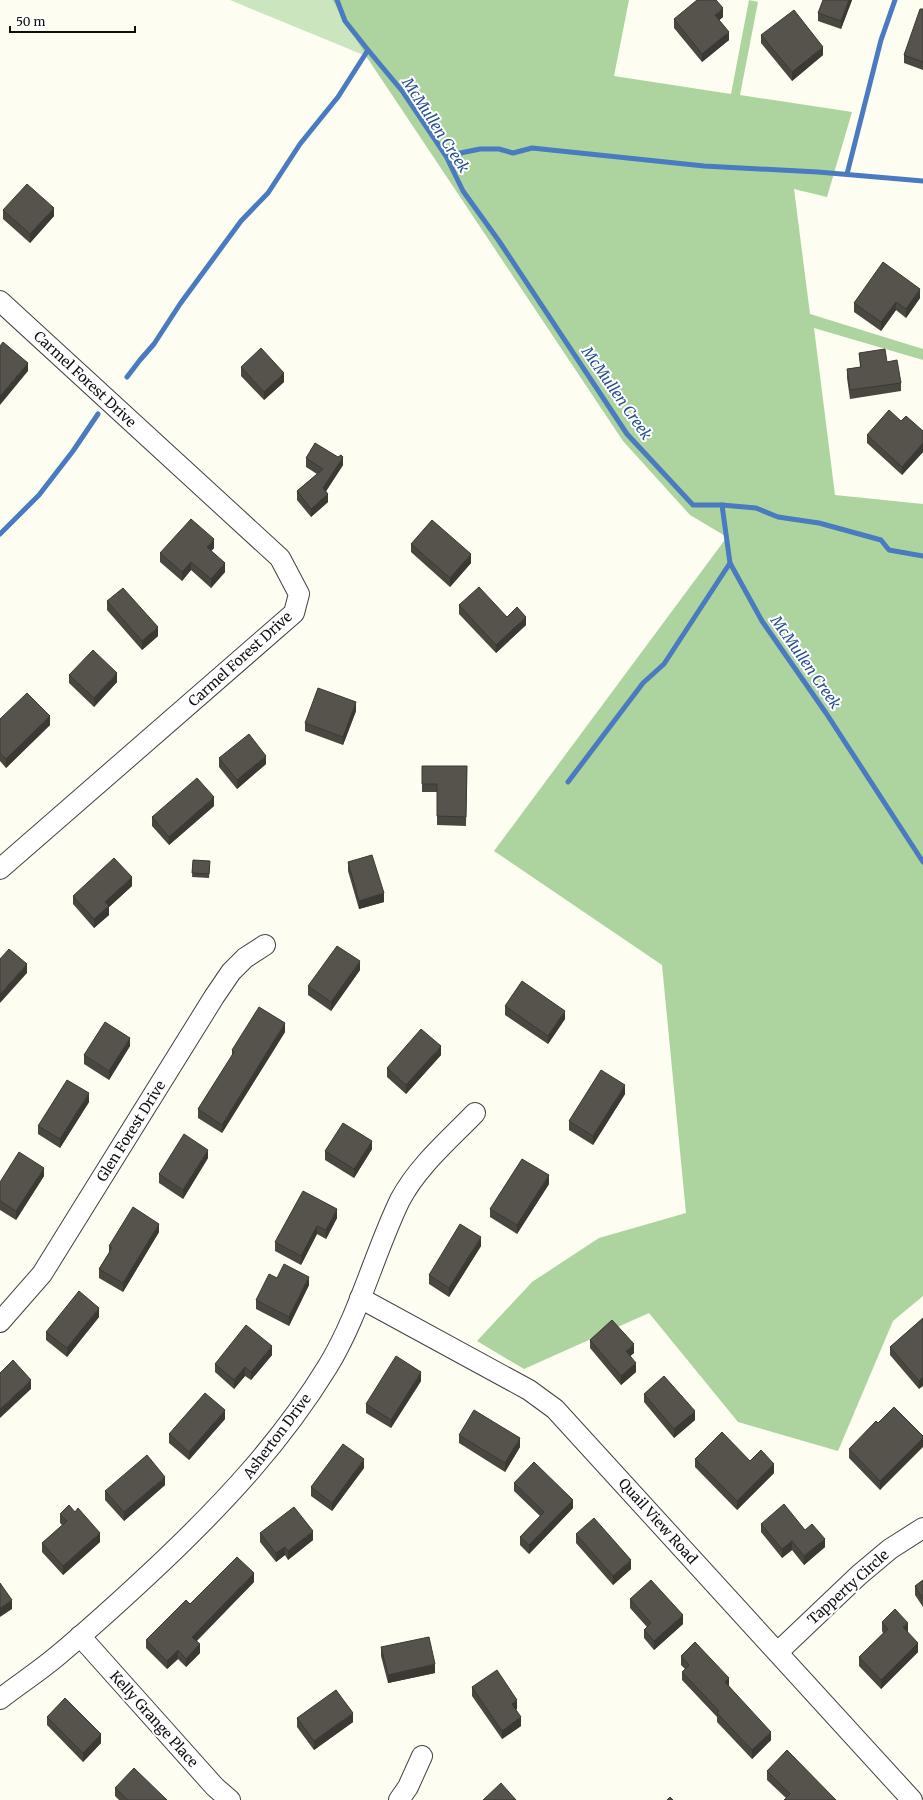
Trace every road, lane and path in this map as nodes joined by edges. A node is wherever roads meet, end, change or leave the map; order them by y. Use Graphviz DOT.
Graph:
graph roads {
  1 [pos="0,301"];
  2 [pos="0,869"];
  3 [pos="265,945"];
  4 [pos="475,1113"];
  5 [pos="360,1298"];
  6 [pos="0,1322"];
  7 [pos="923,1528"];
  8 [pos="80,1636"];
  9 [pos="778,1652"];
  10 [pos="0,1698"];
  11 [pos="422,1756"];
  12 [pos="230,1800"];
  13 [pos="399,1800"];
  14 [pos="912,1800"];
  1 -- 2 [label="street, Carmel Forest Drive"];
  3 -- 6 [label="street, Glen Forest Drive"];
  4 -- 5 [label="street, Asherton Drive"];
  5 -- 8 [label="street, Asherton Drive"];
  5 -- 9 [label="street, Quail View Road"];
  7 -- 9 [label="street, Tapperty Circle"];
  8 -- 10 [label="street, Asherton Drive"];
  8 -- 12 [label="street, Kelly Grange Place"];
  9 -- 14 [label="street, Quail View Road"];
  11 -- 13 [label="street"];
}
